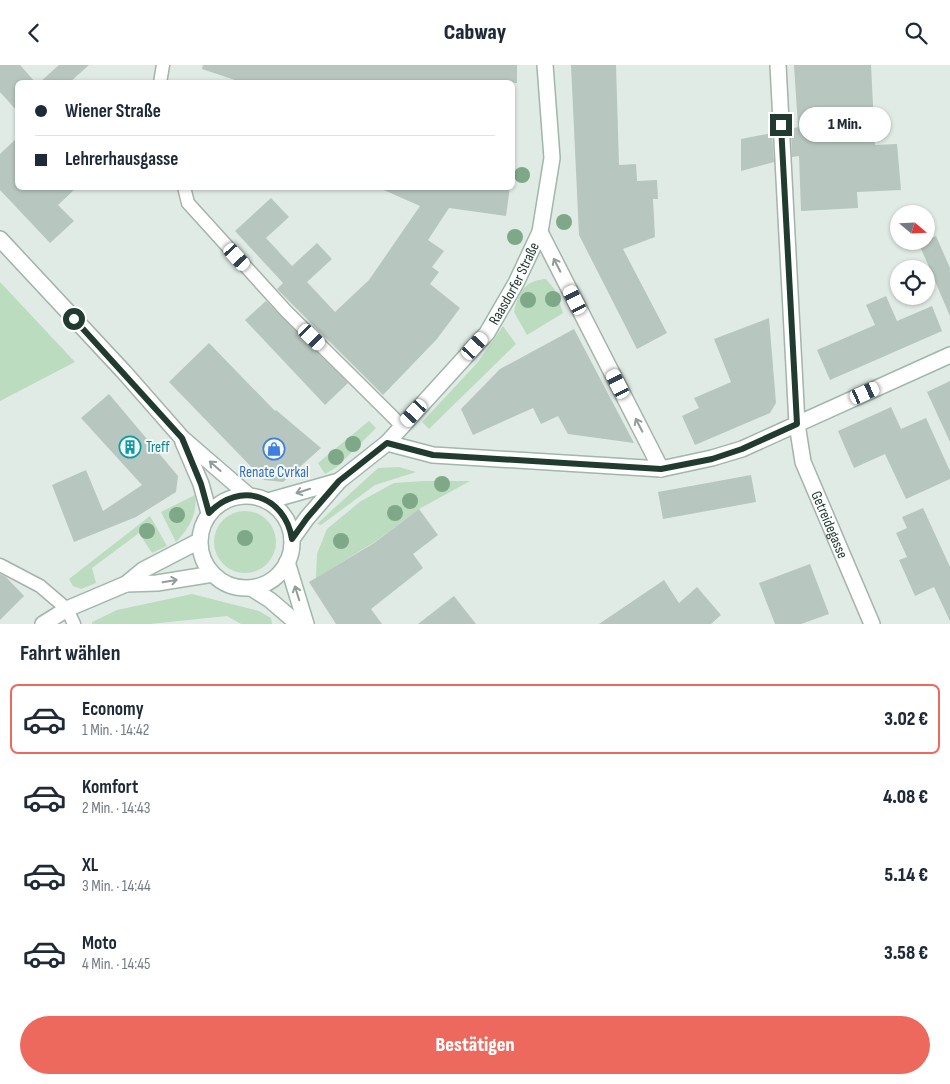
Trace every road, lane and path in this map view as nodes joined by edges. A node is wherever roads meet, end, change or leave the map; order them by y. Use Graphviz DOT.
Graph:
graph roads {
  1 [pos="164,65"];
  2 [pos="545,65"];
  3 [pos="778,65"];
  4 [pos="161,80"];
  5 [pos="185,190"];
  6 [pos="540,232"];
  7 [pos="0,239"];
  8 [pos="950,355"];
  9 [pos="797,424"];
  10 [pos="402,426"];
  11 [pos="182,438"];
  12 [pos="387,443"];
  13 [pos="661,469"];
  14 [pos="339,481"];
  15 [pos="248,495"];
  16 [pos="268,501"];
  17 [pos="209,513"];
  18 [pos="292,539"];
  19 [pos="199,541"];
  20 [pos="287,563"];
  21 [pos="0,565"];
  22 [pos="213,574"];
  23 [pos="126,584"];
  24 [pos="251,588"];
  25 [pos="67,609"];
  26 [pos="43,624"];
  27 [pos="74,624"];
  28 [pos="298,624"];
  29 [pos="306,624"];
  30 [pos="872,624"];
  1 -- 4 [label="lane"];
  2 -- 6 [label="main road, Raasdorfer Straße"];
  3 -- 9 [label="main road, Getreidegasse"];
  5 -- 10 [label="lane"];
  6 -- 10 [label="main road, Raasdorfer Straße"];
  13 -- 6 [label="main road, Raasdorfer Straße, one-way"];
  7 -- 11 [label="main road"];
  8 -- 9 [label="main road"];
  9 -- 13 [label="main road"];
  9 -- 30 [label="main road, Getreidegasse"];
  10 -- 12 [label="main road, Raasdorfer Straße"];
  15 -- 11 [label="main road, one-way"];
  11 -- 17 [label="main road"];
  12 -- 13 [label="main road"];
  12 -- 14 [label="main road, Raasdorfer Straße"];
  14 -- 16 [label="main road, Raasdorfer Straße, one-way"];
  14 -- 18 [label="main road, Raasdorfer Straße"];
  15 -- 16 [label="main road"];
  15 -- 17 [label="main road"];
  16 -- 18 [label="main road"];
  17 -- 19 [label="main road"];
  18 -- 20 [label="main road"];
  19 -- 22 [label="main road"];
  19 -- 23 [label="main road"];
  20 -- 24 [label="main road"];
  29 -- 20 [label="main road, one-way"];
  21 -- 25 [label="lane"];
  23 -- 22 [label="main road, one-way"];
  22 -- 24 [label="main road"];
  23 -- 25 [label="main road"];
  24 -- 28 [label="main road"];
  25 -- 26 [label="main road"];
  25 -- 27 [label="lane"];
}
